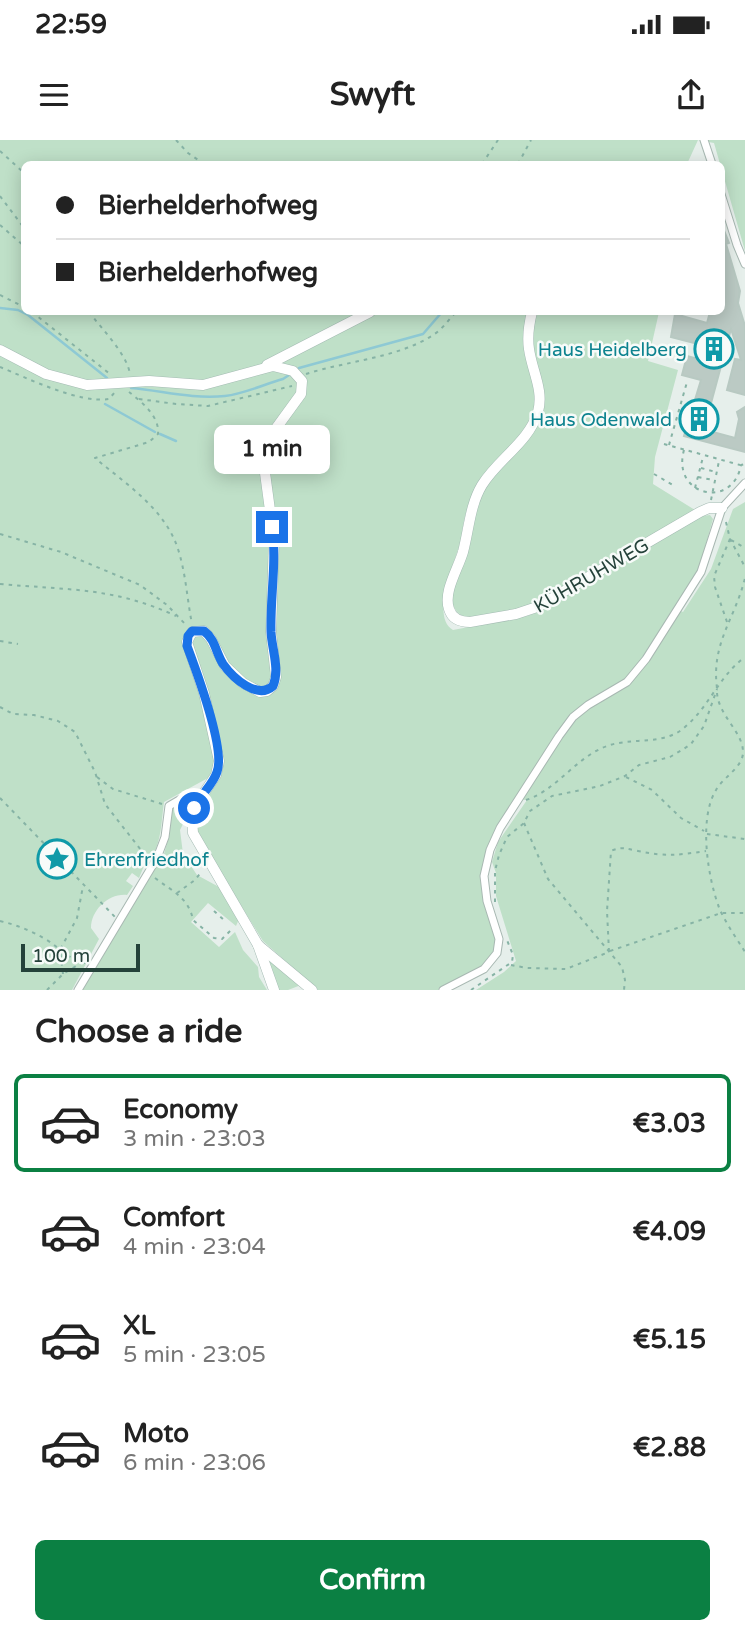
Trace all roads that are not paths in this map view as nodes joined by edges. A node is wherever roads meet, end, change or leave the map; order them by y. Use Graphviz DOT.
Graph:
graph roads {
  1 [pos="704,140"];
  2 [pos="711,161"];
  3 [pos="725,207"];
  4 [pos="745,264"];
  5 [pos="364,315"];
  6 [pos="532,315"];
  7 [pos="0,350"];
  8 [pos="264,367"];
  9 [pos="745,483"];
  10 [pos="717,508"];
  11 [pos="199,799"];
  12 [pos="258,945"];
  13 [pos="78,990"];
  14 [pos="274,990"];
  15 [pos="297,990"];
  16 [pos="312,990"];
  17 [pos="443,990"];
  1 -- 2 [label="street"];
  3 -- 4 [label="street"];
  5 -- 8 [label="street"];
  6 -- 10 [label="street, KÜHRUHWEG"];
  7 -- 8 [label="street"];
  8 -- 11 [label="street"];
  9 -- 10 [label="street"];
  10 -- 17 [label="street"];
  11 -- 12 [label="street"];
  11 -- 13 [label="street"];
  12 -- 14 [label="street"];
  12 -- 16 [label="street"];
  15 -- 16 [label="street"];
}
